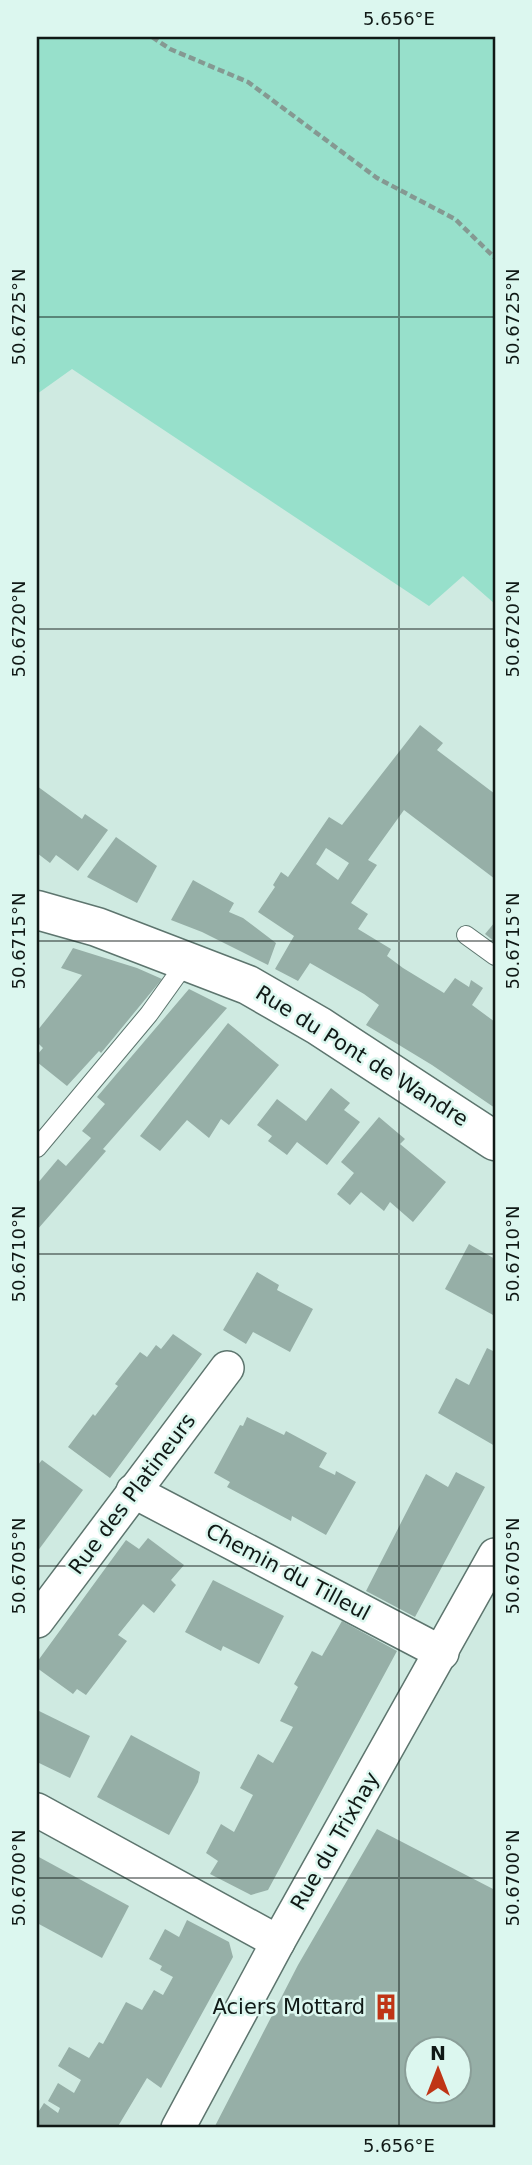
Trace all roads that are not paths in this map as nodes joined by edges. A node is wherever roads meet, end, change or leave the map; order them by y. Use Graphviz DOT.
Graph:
graph roads {
  1 [pos="37,910"];
  2 [pos="466,935"];
  3 [pos="495,956"];
  4 [pos="187,961"];
  5 [pos="495,1141"];
  6 [pos="37,1148"];
  7 [pos="228,1368"];
  8 [pos="133,1492"];
  9 [pos="495,1555"];
  10 [pos="37,1621"];
  11 [pos="442,1653"];
  12 [pos="37,1810"];
  13 [pos="278,1942"];
  14 [pos="178,2128"];
  1 -- 4 [label="street, Rue du Pont de Wandre"];
  2 -- 3 [label="lane"];
  4 -- 5 [label="street, Rue du Pont de Wandre"];
  4 -- 6 [label="lane"];
  7 -- 8 [label="street, Rue des Platineurs"];
  8 -- 10 [label="street, Rue des Platineurs"];
  8 -- 11 [label="street, Chemin du Tilleul"];
  9 -- 11 [label="street, Rue du Trixhay"];
  11 -- 13 [label="street, Rue du Trixhay"];
  12 -- 13 [label="street"];
  13 -- 14 [label="street, Rue du Trixhay"];
}
